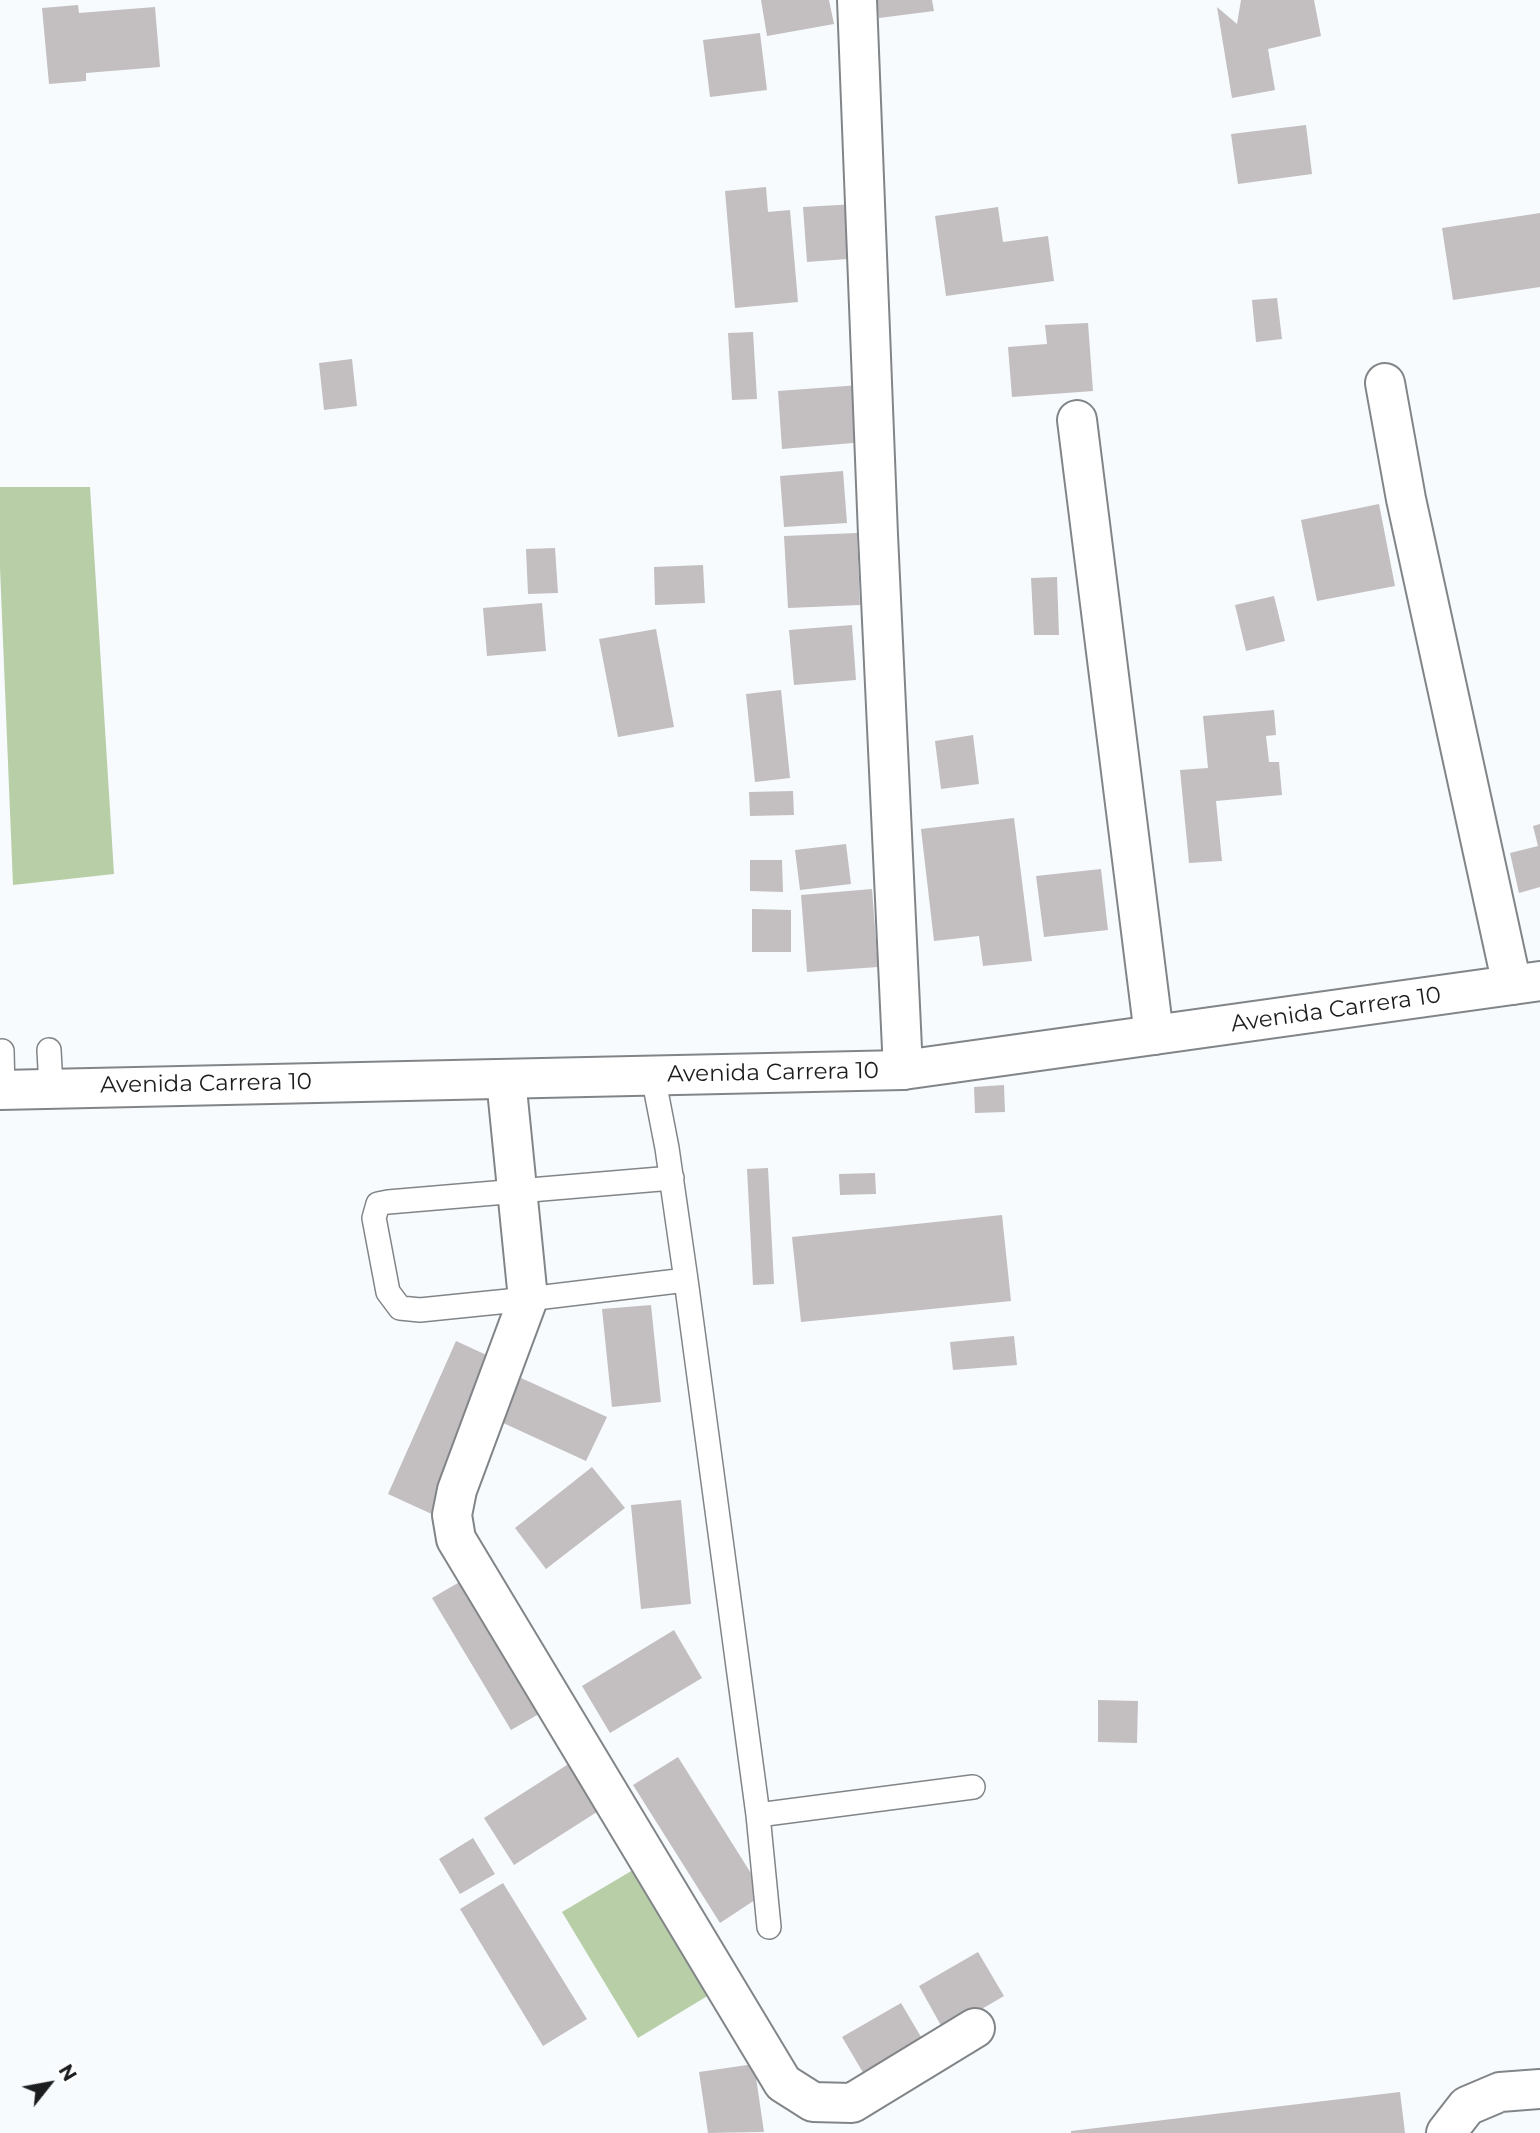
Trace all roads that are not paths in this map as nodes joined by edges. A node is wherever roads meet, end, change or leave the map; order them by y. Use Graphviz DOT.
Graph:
graph roads {
  1 [pos="858,0"];
  2 [pos="1385,383"];
  3 [pos="1077,420"];
  4 [pos="1526,983"];
  5 [pos="1154,1035"];
  6 [pos="2,1051"];
  7 [pos="903,1070"];
  8 [pos="653,1076"];
  9 [pos="506,1079"];
  10 [pos="1,1090"];
  11 [pos="672,1178"];
  12 [pos="517,1190"];
  13 [pos="686,1280"];
  14 [pos="527,1299"];
  15 [pos="972,1787"];
  16 [pos="758,1815"];
  17 [pos="769,1927"];
  18 [pos="975,2028"];
  19 [pos="1540,2089"];
  20 [pos="1446,2133"];
  1 -- 7 [label="street"];
  2 -- 4 [label="street"];
  3 -- 5 [label="street"];
  4 -- 5 [label="street, Avenida Carrera 10"];
  5 -- 7 [label="street, Avenida Carrera 10"];
  6 -- 10 [label="lane"];
  7 -- 8 [label="street, Avenida Carrera 10"];
  8 -- 9 [label="street, Avenida Carrera 10"];
  8 -- 11 [label="lane"];
  9 -- 10 [label="street, Avenida Carrera 10"];
  9 -- 12 [label="street"];
  11 -- 12 [label="lane"];
  11 -- 13 [label="lane"];
  12 -- 14 [label="street"];
  12 -- 14 [label="lane"];
  13 -- 14 [label="lane"];
  13 -- 16 [label="lane"];
  14 -- 18 [label="street"];
  15 -- 16 [label="lane"];
  16 -- 17 [label="lane"];
  19 -- 20 [label="street"];
}
